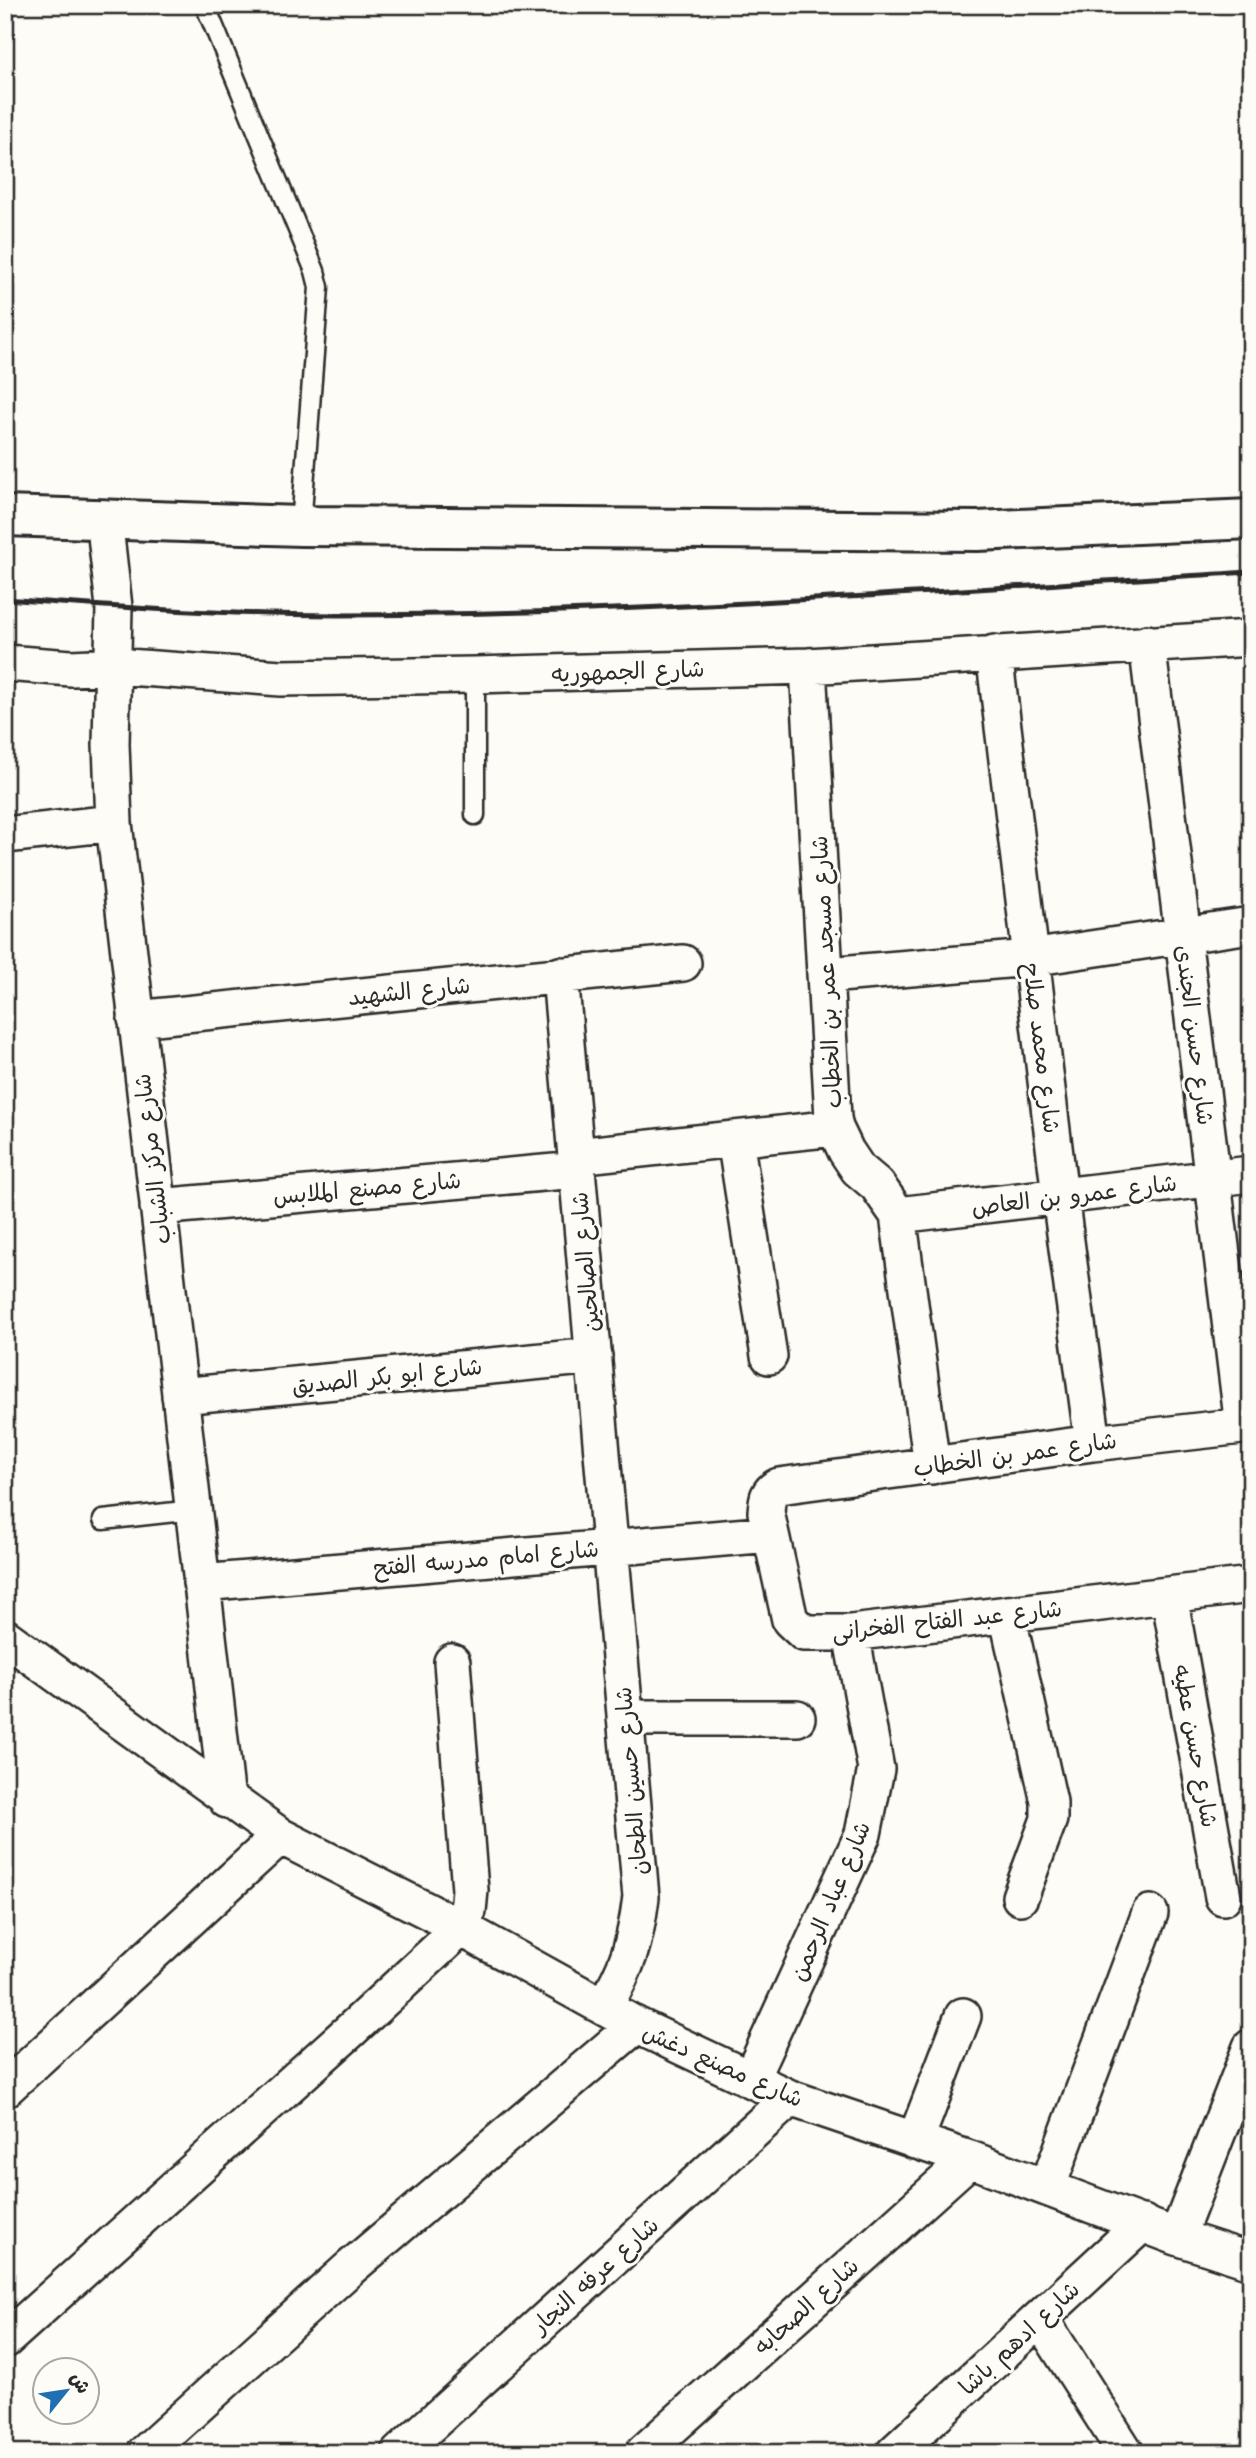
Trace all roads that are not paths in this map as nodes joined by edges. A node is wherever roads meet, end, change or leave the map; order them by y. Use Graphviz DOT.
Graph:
graph roads {
  1 [pos="205,5"];
  2 [pos="5,493"];
  3 [pos="5,516"];
  4 [pos="104,518"];
  5 [pos="1251,519"];
  6 [pos="302,526"];
  7 [pos="1251,638"];
  8 [pos="1147,643"];
  9 [pos="994,653"];
  10 [pos="5,663"];
  11 [pos="113,666"];
  12 [pos="808,666"];
  13 [pos="475,675"];
  14 [pos="475,815"];
  15 [pos="114,823"];
  16 [pos="5,835"];
  17 [pos="1251,925"];
  18 [pos="1182,935"];
  19 [pos="1030,958"];
  20 [pos="682,963"];
  21 [pos="560,975"];
  22 [pos="827,975"];
  23 [pos="136,1019"];
  24 [pos="835,1128"];
  25 [pos="735,1139"];
  26 [pos="576,1163"];
  27 [pos="1251,1174"];
  28 [pos="1214,1178"];
  29 [pos="1060,1196"];
  30 [pos="158,1207"];
  31 [pos="898,1215"];
  32 [pos="594,1356"];
  33 [pos="769,1356"];
  34 [pos="180,1396"];
  35 [pos="1247,1426"];
  36 [pos="1093,1443"];
  37 [pos="933,1466"];
  38 [pos="779,1486"];
  39 [pos="193,1510"];
  40 [pos="103,1520"];
  41 [pos="771,1534"];
  42 [pos="610,1548"];
  43 [pos="201,1583"];
  44 [pos="1251,1585"];
  45 [pos="1169,1595"];
  46 [pos="1007,1615"];
  47 [pos="851,1633"];
  48 [pos="5,1637"];
  49 [pos="452,1662"];
  50 [pos="625,1718"];
  51 [pos="797,1718"];
  52 [pos="227,1800"];
  53 [pos="280,1836"];
  54 [pos="1020,1897"];
  55 [pos="1223,1897"];
  56 [pos="1150,1913"];
  57 [pos="461,1928"];
  58 [pos="604,2007"];
  59 [pos="963,2016"];
  60 [pos="636,2025"];
  61 [pos="1251,2047"];
  62 [pos="751,2078"];
  63 [pos="5,2089"];
  64 [pos="790,2098"];
  65 [pos="915,2141"];
  66 [pos="970,2160"];
  67 [pos="1047,2188"];
  68 [pos="1143,2223"];
  69 [pos="1177,2237"];
  70 [pos="1251,2262"];
  71 [pos="1040,2318"];
  72 [pos="5,2340"];
  73 [pos="145,2453"];
  74 [pos="399,2453"];
  75 [pos="643,2453"];
  76 [pos="894,2453"];
  77 [pos="1126,2453"];
  1 -- 6 [label="lane"];
  2 -- 4 [label="main road"];
  3 -- 4 [label="main road"];
  4 -- 6 [label="main road"];
  4 -- 11 [label="street, شارع مركز الشباب"];
  5 -- 6 [label="main road"];
  7 -- 8 [label="street, شارع الجمهوريه"];
  8 -- 9 [label="street, شارع الجمهوريه"];
  8 -- 18 [label="street, شارع حسن الجندى"];
  9 -- 12 [label="street, شارع الجمهوريه"];
  9 -- 19 [label="street, شارع محمد صلاح"];
  10 -- 11 [label="street, شارع الجمهوريه"];
  11 -- 13 [label="street, شارع الجمهوريه"];
  11 -- 15 [label="street, شارع مركز الشباب"];
  12 -- 13 [label="street, شارع الجمهوريه"];
  12 -- 22 [label="street, شارع مسجد عمر بن الخطاب"];
  13 -- 14 [label="lane"];
  15 -- 16 [label="street"];
  15 -- 23 [label="street, شارع مركز الشباب"];
  17 -- 18 [label="street"];
  18 -- 19 [label="street"];
  18 -- 28 [label="street, شارع حسن الجندى"];
  19 -- 22 [label="street"];
  19 -- 29 [label="street, شارع محمد صلاح"];
  20 -- 21 [label="street, شارع الشهيد"];
  21 -- 23 [label="street, شارع الشهيد"];
  21 -- 26 [label="street, شارع الصالحين"];
  22 -- 24 [label="street, شارع مسجد عمر بن الخطاب"];
  23 -- 30 [label="street, شارع مركز الشباب"];
  24 -- 25 [label="street, شارع مصنع الملابس"];
  24 -- 31 [label="street, شارع مسجد عمر بن الخطاب"];
  25 -- 26 [label="street, شارع مصنع الملابس"];
  25 -- 33 [label="street"];
  26 -- 30 [label="street, شارع مصنع الملابس"];
  26 -- 32 [label="street, شارع الصالحين"];
  27 -- 28 [label="street, شارع عمرو بن العاص"];
  28 -- 29 [label="street, شارع عمرو بن العاص"];
  28 -- 35 [label="street, شارع حسن الجندى"];
  29 -- 31 [label="street, شارع عمرو بن العاص"];
  29 -- 36 [label="street, شارع محمد صلاح"];
  30 -- 34 [label="street, شارع مركز الشباب"];
  31 -- 37 [label="street, شارع مسجد عمر بن الخطاب"];
  32 -- 34 [label="street, شارع ابو بكر الصديق"];
  32 -- 42 [label="street, شارع الصالحين"];
  34 -- 39 [label="street, شارع مركز الشباب"];
  35 -- 36 [label="street, شارع عمر بن الخطاب"];
  36 -- 37 [label="street, شارع عمر بن الخطاب"];
  37 -- 38 [label="street, شارع عمر بن الخطاب"];
  38 -- 41 [label="street, شارع عبد الفتاح الفخرانى"];
  39 -- 40 [label="lane"];
  39 -- 43 [label="street, شارع مركز الشباب"];
  41 -- 42 [label="street, شارع امام مدرسه الفتح"];
  41 -- 47 [label="street, شارع عبد الفتاح الفخرانى"];
  42 -- 43 [label="street, شارع امام مدرسه الفتح"];
  42 -- 50 [label="street, شارع حسين الطحان"];
  43 -- 52 [label="street, شارع مركز الشباب"];
  44 -- 45 [label="street, شارع عبد الفتاح الفخرانى"];
  45 -- 46 [label="street, شارع عبد الفتاح الفخرانى"];
  45 -- 55 [label="street, شارع حسن عطيه"];
  46 -- 47 [label="street, شارع عبد الفتاح الفخرانى"];
  46 -- 54 [label="street"];
  47 -- 62 [label="street, شارع عباد الرحمن"];
  48 -- 52 [label="street, شارع مصنع دغش"];
  49 -- 57 [label="street"];
  50 -- 51 [label="street"];
  50 -- 58 [label="street, شارع حسين الطحان"];
  52 -- 53 [label="street, شارع مصنع دغش"];
  53 -- 57 [label="street, شارع مصنع دغش"];
  53 -- 63 [label="street"];
  56 -- 67 [label="street"];
  57 -- 58 [label="street, شارع مصنع دغش"];
  57 -- 72 [label="street"];
  58 -- 60 [label="street, شارع مصنع دغش"];
  59 -- 65 [label="street"];
  60 -- 62 [label="street, شارع مصنع دغش"];
  60 -- 73 [label="street"];
  61 -- 69 [label="street"];
  62 -- 64 [label="street, شارع مصنع دغش"];
  64 -- 65 [label="street, شارع مصنع دغش"];
  64 -- 74 [label="street, شارع عرفه النجار"];
  65 -- 66 [label="street, شارع مصنع دغش"];
  66 -- 67 [label="street, شارع مصنع دغش"];
  66 -- 75 [label="street, شارع الصحابه"];
  67 -- 68 [label="street, شارع مصنع دغش"];
  68 -- 69 [label="street, شارع مصنع دغش"];
  68 -- 71 [label="street, شارع ادهم باشا"];
  69 -- 70 [label="street, شارع مصنع دغش"];
  71 -- 76 [label="street, شارع ادهم باشا"];
  71 -- 77 [label="street"];
}
